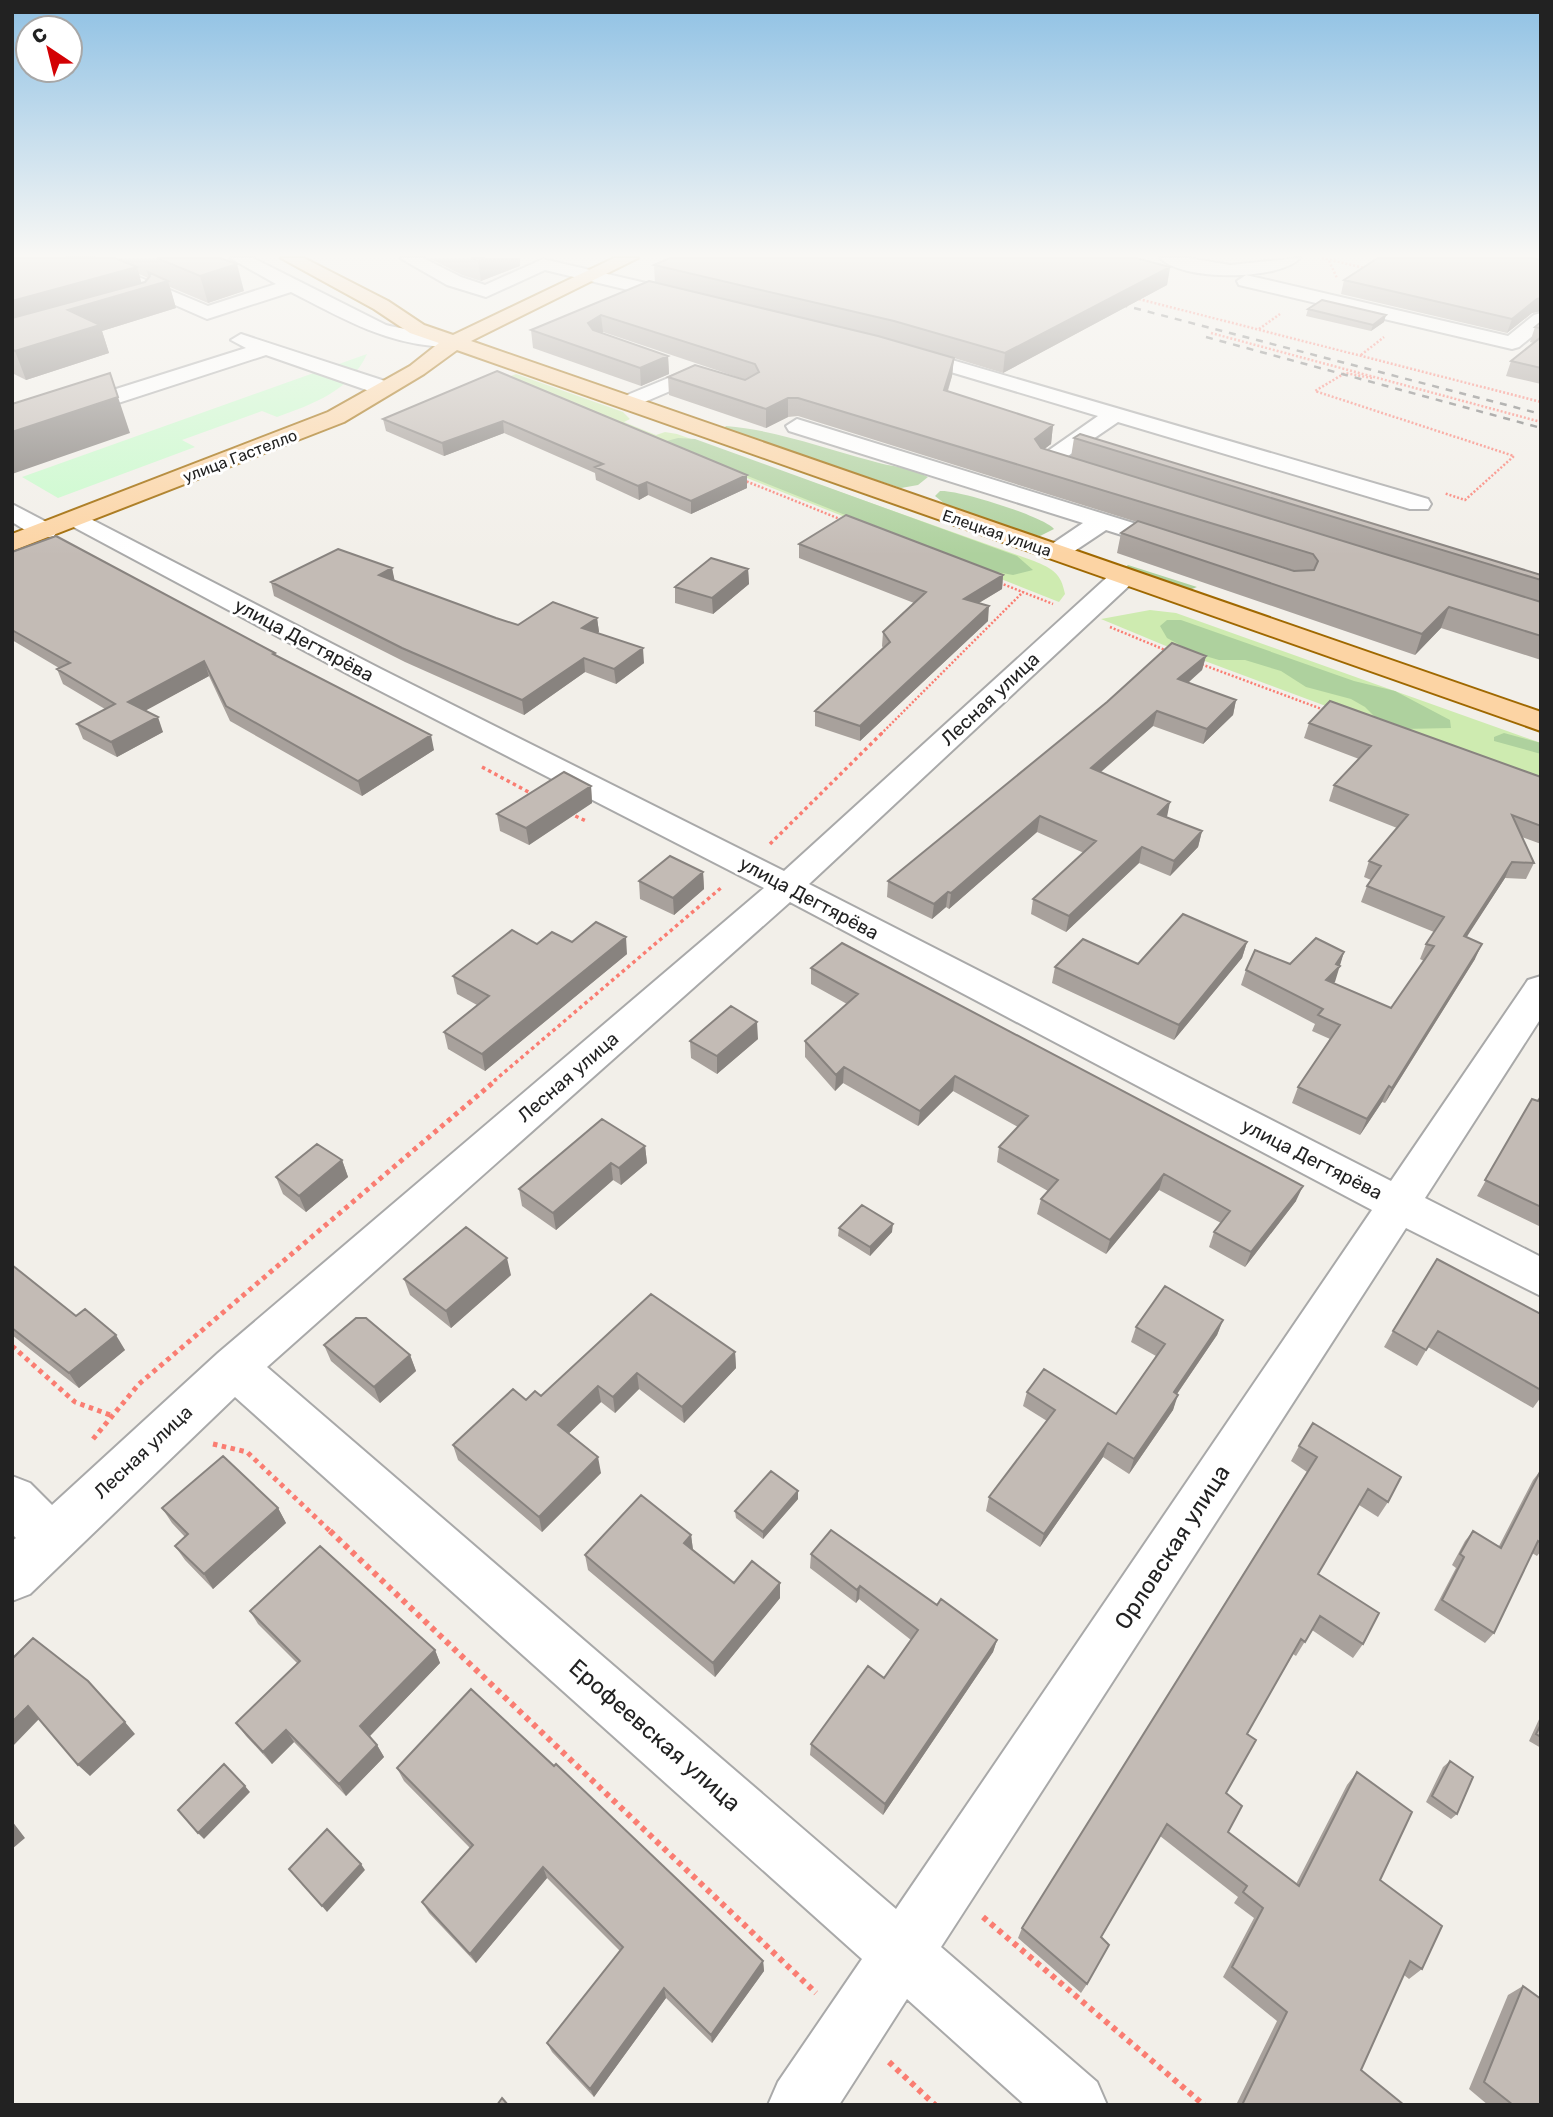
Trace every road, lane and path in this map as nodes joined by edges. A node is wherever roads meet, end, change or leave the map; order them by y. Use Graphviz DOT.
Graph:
graph roads {
  1 [pos="241,357"];
  2 [pos="289,357"];
  3 [pos="433,357"];
  4 [pos="496,357"];
  5 [pos="919,357"];
  6 [pos="1304,357"];
  7 [pos="1363,357"];
  8 [pos="668,364"];
  9 [pos="695,373"];
  10 [pos="1366,376"];
  11 [pos="1372,378"];
  12 [pos="733,386"];
  13 [pos="386,389"];
  14 [pos="1541,402"];
  15 [pos="628,403"];
  16 [pos="1116,414"];
  17 [pos="53,417"];
  18 [pos="1541,422"];
  19 [pos="797,426"];
  20 [pos="738,478"];
  21 [pos="1114,481"];
  22 [pos="1419,503"];
  23 [pos="12,511"];
  24 [pos="77,519"];
  25 [pos="1104,520"];
  26 [pos="855,524"];
  27 [pos="45,531"];
  28 [pos="12,543"];
  29 [pos="1194,550"];
  30 [pos="1055,553"];
  31 [pos="1123,577"];
  32 [pos="997,581"];
  33 [pos="1023,592"];
  34 [pos="1081,615"];
  35 [pos="1173,654"];
  36 [pos="1186,659"];
  37 [pos="1331,712"];
  38 [pos="1541,722"];
  39 [pos="746,865"];
  40 [pos="787,886"];
  41 [pos="1541,989"];
  42 [pos="1399,1203"];
  43 [pos="1541,1278"];
  44 [pos="12,1346"];
  45 [pos="234,1367"];
  46 [pos="112,1415"];
  47 [pos="164,1433"];
  48 [pos="90,1443"];
  49 [pos="12,1499"];
  50 [pos="51,1538"];
  51 [pos="12,1576"];
  52 [pos="948,1886"];
  53 [pos="904,1953"];
  54 [pos="852,2028"];
  55 [pos="801,2105"];
  56 [pos="935,2105"];
  57 [pos="1074,2105"];
  58 [pos="1204,2105"];
  1 -- 17 [label="street"];
  2 -- 13 [label="street"];
  3 -- 13 [label="main road, улица Гастелло"];
  4 -- 15 [label="main road, Елецкая улица"];
  5 -- 16 [label="street"];
  6 -- 11 [label="path"];
  7 -- 14 [label="path"];
  8 -- 9 [label="street"];
  9 -- 12 [label="street"];
  9 -- 15 [label="street"];
  10 -- 11 [label="path"];
  11 -- 18 [label="path"];
  11 -- 22 [label="path"];
  13 -- 24 [label="main road, улица Гастелло"];
  15 -- 30 [label="main road, Елецкая улица"];
  16 -- 21 [label="street"];
  16 -- 22 [label="street"];
  19 -- 25 [label="street"];
  20 -- 26 [label="path"];
  23 -- 27 [label="street"];
  24 -- 27 [label="main road, улица Гастелло"];
  24 -- 39 [label="street, улица Дегтярёва"];
  25 -- 29 [label="street"];
  25 -- 30 [label="street"];
  27 -- 28 [label="main road, улица Гастелло"];
  30 -- 31 [label="main road, Елецкая улица"];
  31 -- 34 [label="street, Лесная улица"];
  31 -- 38 [label="main road, Елецкая улица"];
  32 -- 33 [label="path"];
  33 -- 34 [label="path"];
  33 -- 39 [label="path"];
  34 -- 35 [label="path"];
  34 -- 40 [label="street, Лесная улица"];
  36 -- 37 [label="path"];
  39 -- 40 [label="street, улица Дегтярёва"];
  39 -- 46 [label="path"];
  40 -- 42 [label="street, улица Дегтярёва"];
  40 -- 45 [label="street, Лесная улица"];
  41 -- 42 [label="street, Орловская улица"];
  42 -- 43 [label="street, улица Дегтярёва"];
  42 -- 52 [label="street, Орловская улица"];
  44 -- 46 [label="path"];
  45 -- 47 [label="street, Лесная улица"];
  45 -- 53 [label="street, Ерофеевская улица"];
  46 -- 47 [label="path"];
  46 -- 48 [label="path"];
  47 -- 50 [label="street, Лесная улица"];
  47 -- 54 [label="path"];
  49 -- 50 [label="street"];
  50 -- 51 [label="street, Лесная улица"];
  52 -- 53 [label="street, Орловская улица"];
  52 -- 58 [label="path"];
  53 -- 54 [label="street, Орловская улица"];
  53 -- 57 [label="street, Ерофеевская улица"];
  54 -- 55 [label="street, Орловская улица"];
  54 -- 56 [label="path"];
}
